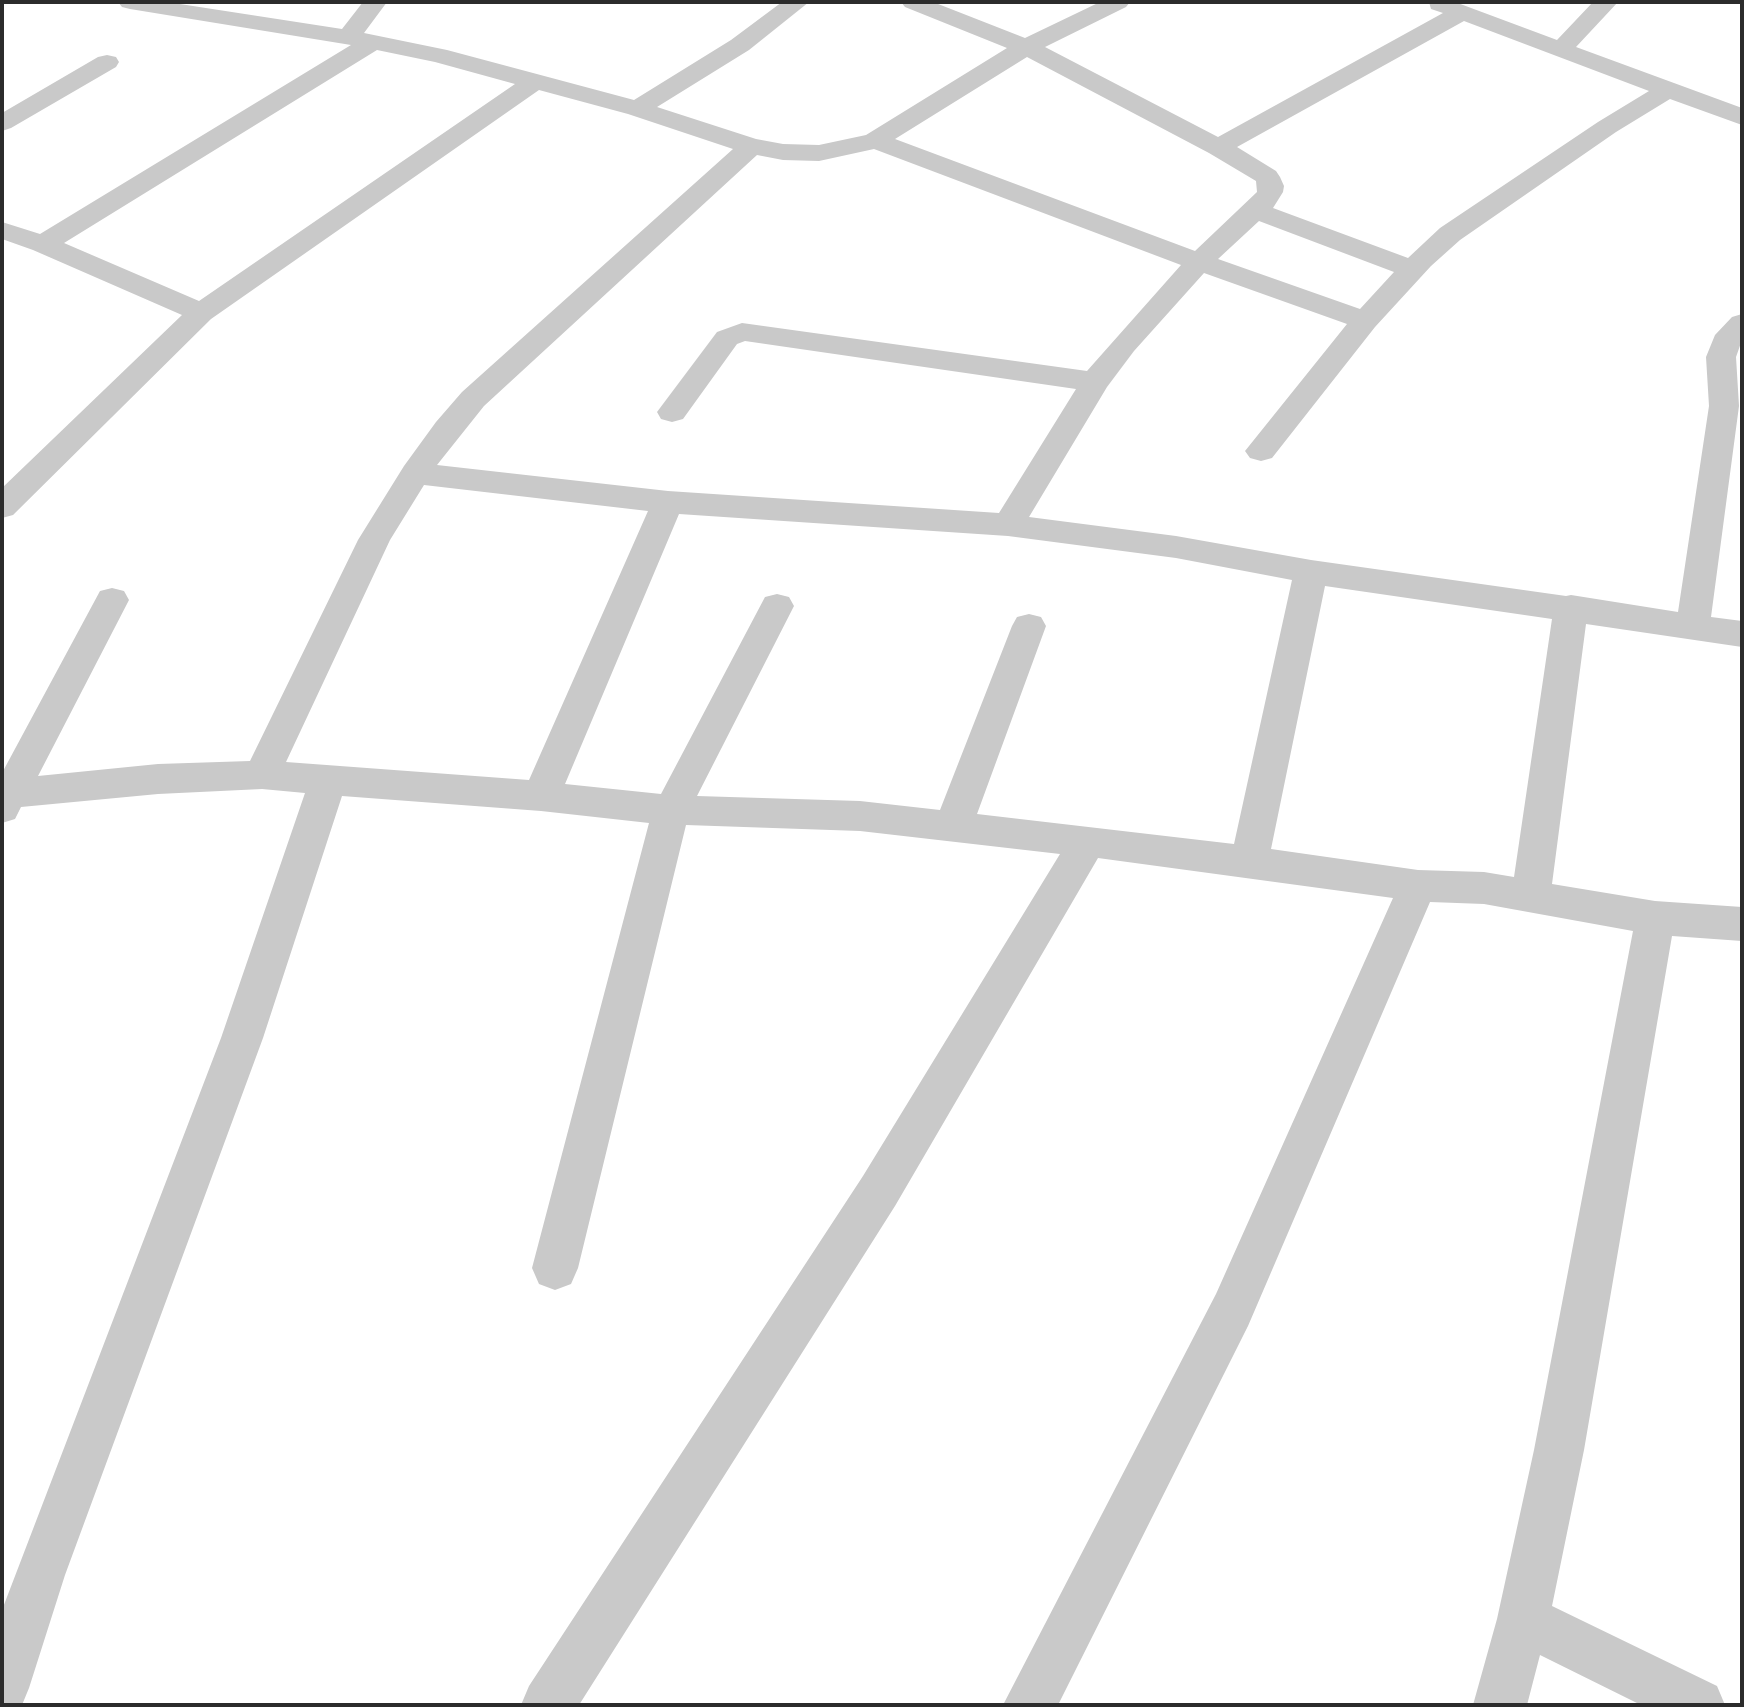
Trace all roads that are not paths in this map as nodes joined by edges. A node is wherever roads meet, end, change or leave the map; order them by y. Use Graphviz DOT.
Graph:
graph roads {
  1 [pos="130,2"];
  2 [pos="375,2"];
  3 [pos="797,2"];
  4 [pos="913,2"];
  5 [pos="1118,2"];
  6 [pos="1434,2"];
  7 [pos="1606,2"];
  8 [pos="216,9"];
  9 [pos="1463,12"];
  10 [pos="360,39"];
  11 [pos="1026,47"];
  12 [pos="1562,48"];
  13 [pos="107,62"];
  14 [pos="536,81"];
  15 [pos="1669,89"];
  16 [pos="637,109"];
  17 [pos="1742,117"];
  18 [pos="2,123"];
  19 [pos="875,140"];
  20 [pos="751,146"];
  21 [pos="1218,147"];
  22 [pos="1255,210"];
  23 [pos="2,230"];
  24 [pos="43,244"];
  25 [pos="1199,262"];
  26 [pos="1412,269"];
  27 [pos="201,313"];
  28 [pos="1365,320"];
  29 [pos="1742,323"];
  30 [pos="1095,382"];
  31 [pos="672,412"];
  32 [pos="1261,451"];
  33 [pos="415,473"];
  34 [pos="668,502"];
  35 [pos="2,507"];
  36 [pos="1008,525"];
  37 [pos="1311,572"];
  38 [pos="112,600"];
  39 [pos="777,606"];
  40 [pos="1571,607"];
  41 [pos="1028,625"];
  42 [pos="1693,625"];
  43 [pos="1742,634"];
  44 [pos="262,775"];
  45 [pos="328,780"];
  46 [pos="541,796"];
  47 [pos="5,798"];
  48 [pos="671,810"];
  49 [pos="953,826"];
  50 [pos="1087,841"];
  51 [pos="1250,862"];
  52 [pos="1418,886"];
  53 [pos="1531,895"];
  54 [pos="1655,918"];
  55 [pos="1742,924"];
  56 [pos="555,1268"];
  57 [pos="1523,1619"];
  58 [pos="2,1688"];
  59 [pos="548,1705"];
  60 [pos="1030,1705"];
  61 [pos="1500,1705"];
  62 [pos="1698,1705"];
  1 -- 8 [label="street"];
  2 -- 10 [label="street"];
  3 -- 16 [label="street"];
  4 -- 11 [label="street"];
  5 -- 11 [label="street"];
  6 -- 9 [label="street"];
  7 -- 12 [label="street"];
  8 -- 10 [label="street"];
  9 -- 12 [label="street"];
  9 -- 21 [label="street"];
  10 -- 14 [label="street"];
  10 -- 24 [label="street"];
  11 -- 19 [label="street"];
  11 -- 21 [label="street"];
  12 -- 15 [label="street"];
  13 -- 18 [label="street"];
  14 -- 16 [label="street"];
  14 -- 27 [label="street"];
  15 -- 17 [label="street"];
  15 -- 26 [label="street"];
  16 -- 20 [label="street"];
  19 -- 20 [label="street"];
  19 -- 25 [label="street"];
  20 -- 33 [label="street"];
  21 -- 22 [label="street"];
  22 -- 25 [label="street"];
  22 -- 26 [label="street"];
  23 -- 24 [label="street"];
  24 -- 27 [label="street"];
  25 -- 28 [label="street"];
  25 -- 30 [label="street"];
  26 -- 28 [label="street"];
  27 -- 35 [label="street"];
  28 -- 32 [label="street"];
  29 -- 42 [label="street"];
  30 -- 31 [label="street"];
  30 -- 36 [label="street"];
  33 -- 34 [label="street"];
  33 -- 44 [label="street"];
  34 -- 36 [label="street"];
  34 -- 46 [label="street"];
  36 -- 37 [label="street"];
  37 -- 40 [label="street"];
  37 -- 51 [label="street"];
  38 -- 47 [label="street"];
  39 -- 48 [label="street"];
  40 -- 42 [label="street"];
  40 -- 53 [label="street"];
  41 -- 49 [label="street"];
  42 -- 43 [label="street"];
  44 -- 45 [label="street"];
  44 -- 47 [label="street"];
  45 -- 46 [label="street"];
  45 -- 58 [label="street"];
  46 -- 48 [label="street"];
  48 -- 49 [label="street"];
  48 -- 56 [label="street"];
  49 -- 50 [label="street"];
  50 -- 51 [label="street"];
  50 -- 59 [label="street"];
  51 -- 52 [label="street"];
  52 -- 53 [label="street"];
  52 -- 60 [label="street"];
  53 -- 54 [label="street"];
  54 -- 55 [label="street"];
  54 -- 57 [label="street"];
  57 -- 61 [label="street"];
  57 -- 62 [label="street"];
}
